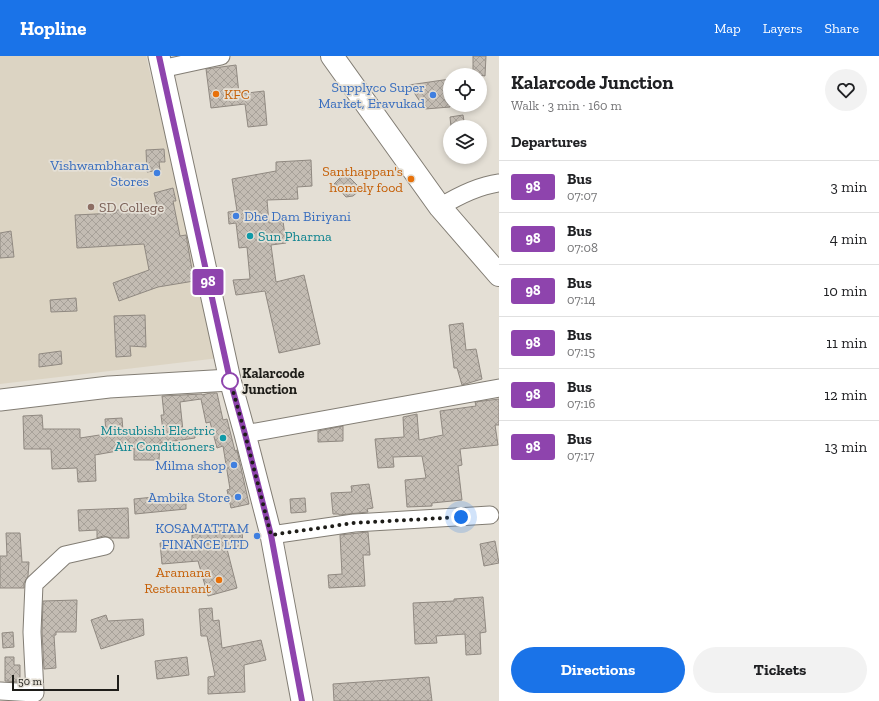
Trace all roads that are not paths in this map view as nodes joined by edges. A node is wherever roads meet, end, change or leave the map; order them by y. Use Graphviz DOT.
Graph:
graph roads {
  1 [pos="221,56"];
  2 [pos="332,56"];
  3 [pos="160,62"];
  4 [pos="499,183"];
  5 [pos="440,207"];
  6 [pos="499,275"];
  7 [pos="230,380"];
  8 [pos="499,388"];
  9 [pos="0,400"];
  10 [pos="245,434"];
  11 [pos="490,515"];
  12 [pos="271,535"];
  13 [pos="105,546"];
  14 [pos="0,691"];
  15 [pos="302,701"];
  1 -- 3 [label="street"];
  2 -- 5 [label="highway"];
  3 -- 7 [label="main road"];
  4 -- 5 [label="street"];
  5 -- 6 [label="highway"];
  7 -- 9 [label="main road"];
  7 -- 10 [label="main road"];
  8 -- 10 [label="street"];
  10 -- 12 [label="main road"];
  11 -- 12 [label="street"];
  12 -- 15 [label="main road"];
  13 -- 14 [label="street"];
}
